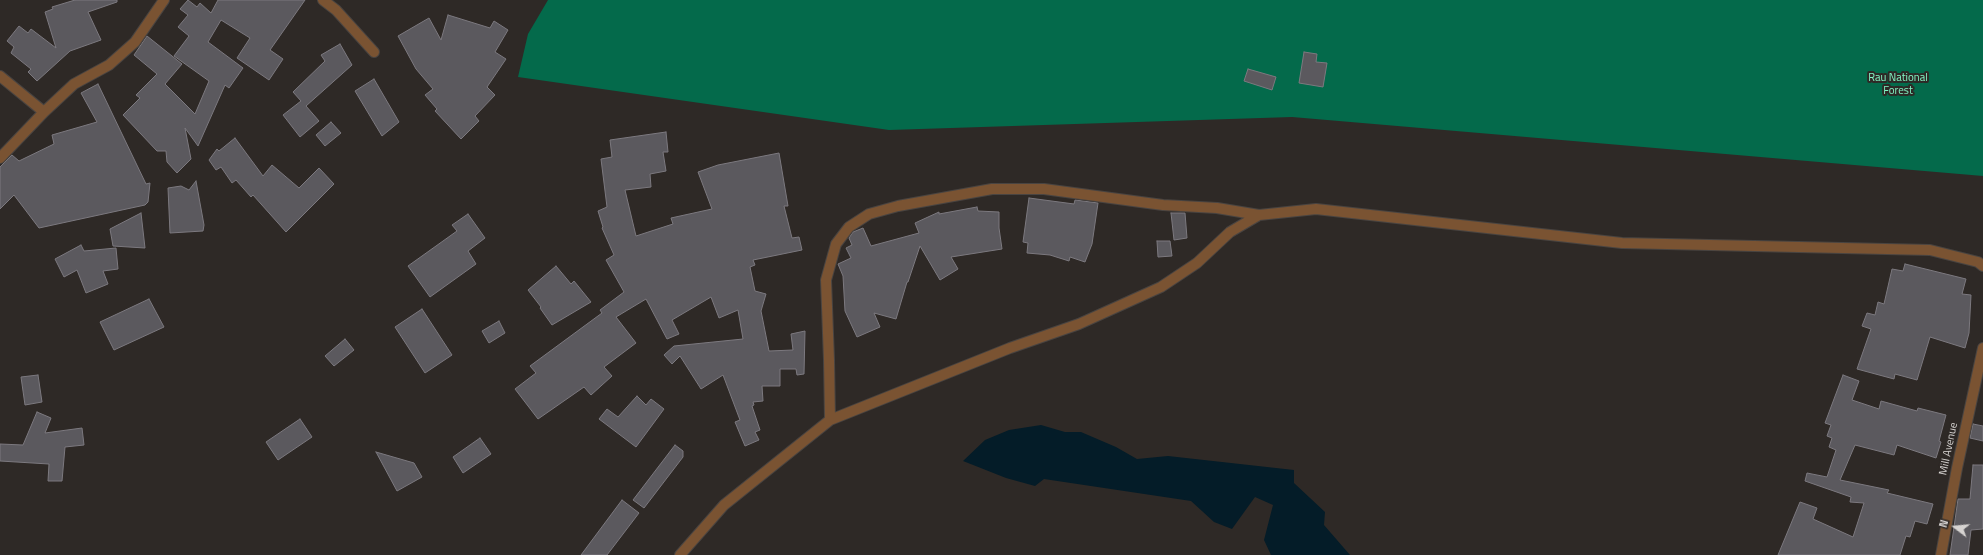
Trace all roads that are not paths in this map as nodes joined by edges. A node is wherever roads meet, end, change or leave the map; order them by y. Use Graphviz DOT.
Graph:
graph roads {
  1 [pos="164,0"];
  2 [pos="323,0"];
  3 [pos="374,52"];
  4 [pos="0,76"];
  5 [pos="44,112"];
  6 [pos="0,158"];
  7 [pos="1259,215"];
  8 [pos="1980,264"];
  9 [pos="1983,348"];
  10 [pos="830,420"];
  11 [pos="680,555"];
  12 [pos="1941,555"];
  1 -- 5 [label="street"];
  2 -- 3 [label="street"];
  4 -- 5 [label="street"];
  5 -- 6 [label="street"];
  7 -- 8 [label="street"];
  7 -- 10 [label="street"];
  7 -- 10 [label="street"];
  9 -- 12 [label="street, Mill Avenue"];
  10 -- 11 [label="street"];
}
